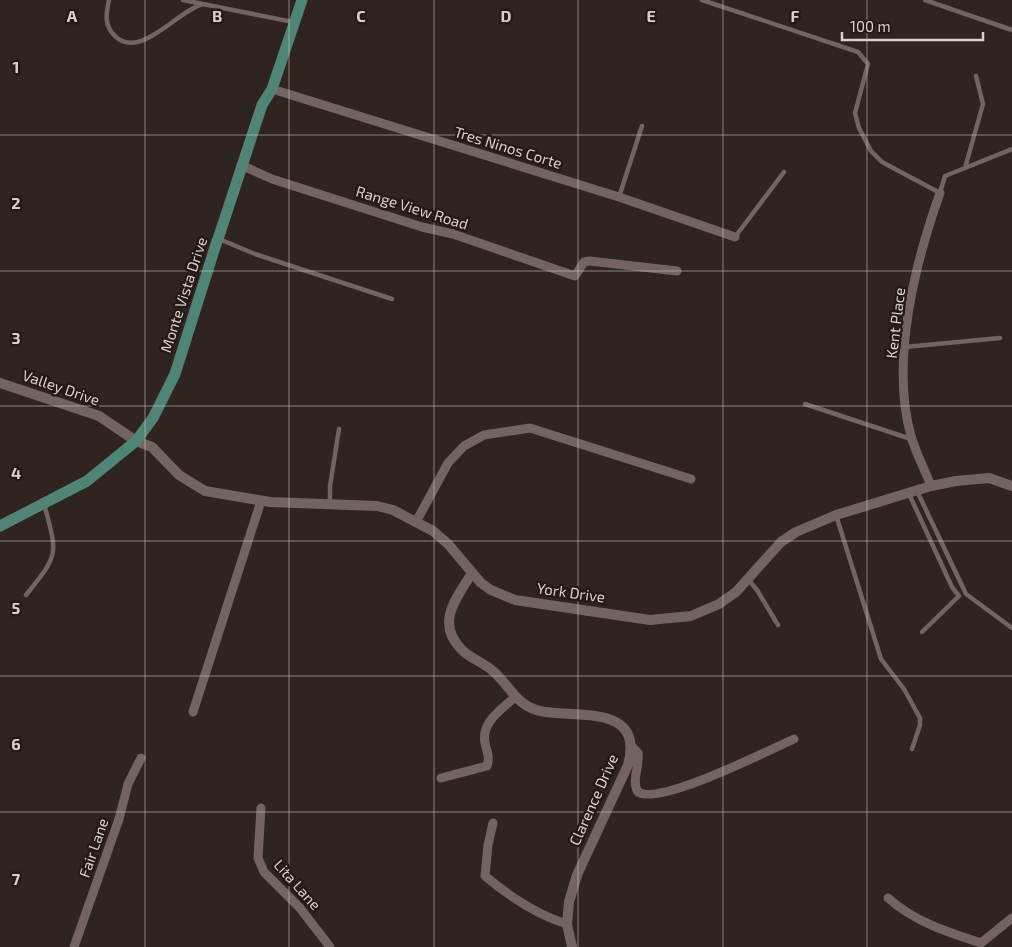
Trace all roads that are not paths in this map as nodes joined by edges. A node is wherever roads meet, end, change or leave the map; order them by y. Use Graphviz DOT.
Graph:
graph roads {
  1 [pos="109,0"];
  2 [pos="183,0"];
  3 [pos="302,0"];
  4 [pos="702,0"];
  5 [pos="925,0"];
  6 [pos="203,4"];
  7 [pos="294,22"];
  8 [pos="1012,30"];
  9 [pos="976,76"];
  10 [pos="272,89"];
  11 [pos="642,126"];
  12 [pos="1012,149"];
  13 [pos="241,165"];
  14 [pos="965,168"];
  15 [pos="784,172"];
  16 [pos="940,192"];
  17 [pos="619,197"];
  18 [pos="735,237"];
  19 [pos="217,240"];
  20 [pos="677,271"];
  21 [pos="392,299"];
  22 [pos="1000,338"];
  23 [pos="905,347"];
  24 [pos="0,383"];
  25 [pos="805,404"];
  26 [pos="338,429"];
  27 [pos="911,439"];
  28 [pos="136,441"];
  29 [pos="691,479"];
  30 [pos="931,486"];
  31 [pos="1012,486"];
  32 [pos="913,493"];
  33 [pos="261,501"];
  34 [pos="44,503"];
  35 [pos="330,505"];
  36 [pos="836,515"];
  37 [pos="416,522"];
  38 [pos="0,526"];
  39 [pos="472,572"];
  40 [pos="748,578"];
  41 [pos="26,595"];
  42 [pos="778,625"];
  43 [pos="1012,628"];
  44 [pos="922,632"];
  45 [pos="515,697"];
  46 [pos="193,712"];
  47 [pos="794,739"];
  48 [pos="630,745"];
  49 [pos="912,749"];
  50 [pos="140,758"];
  51 [pos="440,778"];
  52 [pos="261,808"];
  53 [pos="493,823"];
  54 [pos="888,898"];
  55 [pos="1012,918"];
  56 [pos="567,924"];
  57 [pos="979,945"];
  58 [pos="74,947"];
  59 [pos="330,947"];
  60 [pos="572,947"];
  1 -- 6 [label="lane"];
  2 -- 6 [label="lane"];
  3 -- 7 [label="main road, Monte Vista Drive"];
  4 -- 16 [label="lane"];
  5 -- 8 [label="lane"];
  6 -- 7 [label="lane"];
  7 -- 10 [label="main road, Monte Vista Drive"];
  9 -- 14 [label="lane"];
  10 -- 13 [label="main road, Monte Vista Drive"];
  10 -- 17 [label="street, Tres Ninos Corte"];
  11 -- 17 [label="lane"];
  12 -- 14 [label="lane"];
  13 -- 19 [label="main road, Monte Vista Drive"];
  13 -- 20 [label="street, Range View Road"];
  14 -- 16 [label="lane"];
  15 -- 18 [label="lane"];
  16 -- 23 [label="street, Kent Place"];
  17 -- 18 [label="street, Tres Ninos Corte"];
  19 -- 21 [label="lane"];
  19 -- 28 [label="main road, Monte Vista Drive"];
  22 -- 23 [label="lane"];
  23 -- 27 [label="street, Kent Place"];
  24 -- 28 [label="street, Valley Drive"];
  25 -- 27 [label="lane"];
  26 -- 35 [label="lane"];
  27 -- 30 [label="street, Kent Place"];
  28 -- 33 [label="street, York Drive"];
  28 -- 34 [label="main road, Monte Vista Drive"];
  29 -- 37 [label="street"];
  30 -- 31 [label="street, York Drive"];
  30 -- 32 [label="street, York Drive"];
  32 -- 36 [label="street, York Drive"];
  32 -- 43 [label="lane"];
  32 -- 44 [label="lane"];
  33 -- 35 [label="street, York Drive"];
  33 -- 46 [label="street"];
  34 -- 38 [label="main road, Monte Vista Drive"];
  34 -- 41 [label="lane"];
  35 -- 37 [label="street, York Drive"];
  36 -- 40 [label="street, York Drive"];
  36 -- 49 [label="lane"];
  37 -- 39 [label="street, York Drive"];
  39 -- 40 [label="street, York Drive"];
  39 -- 45 [label="street, Clarence Drive"];
  40 -- 42 [label="lane"];
  45 -- 48 [label="street, Clarence Drive"];
  45 -- 51 [label="street"];
  47 -- 48 [label="street"];
  48 -- 56 [label="street, Clarence Drive"];
  50 -- 58 [label="street, Fair Lane"];
  52 -- 59 [label="street, Lita Lane"];
  53 -- 56 [label="street"];
  54 -- 57 [label="street"];
  55 -- 57 [label="street"];
  56 -- 60 [label="street, Clarence Drive"];
}
